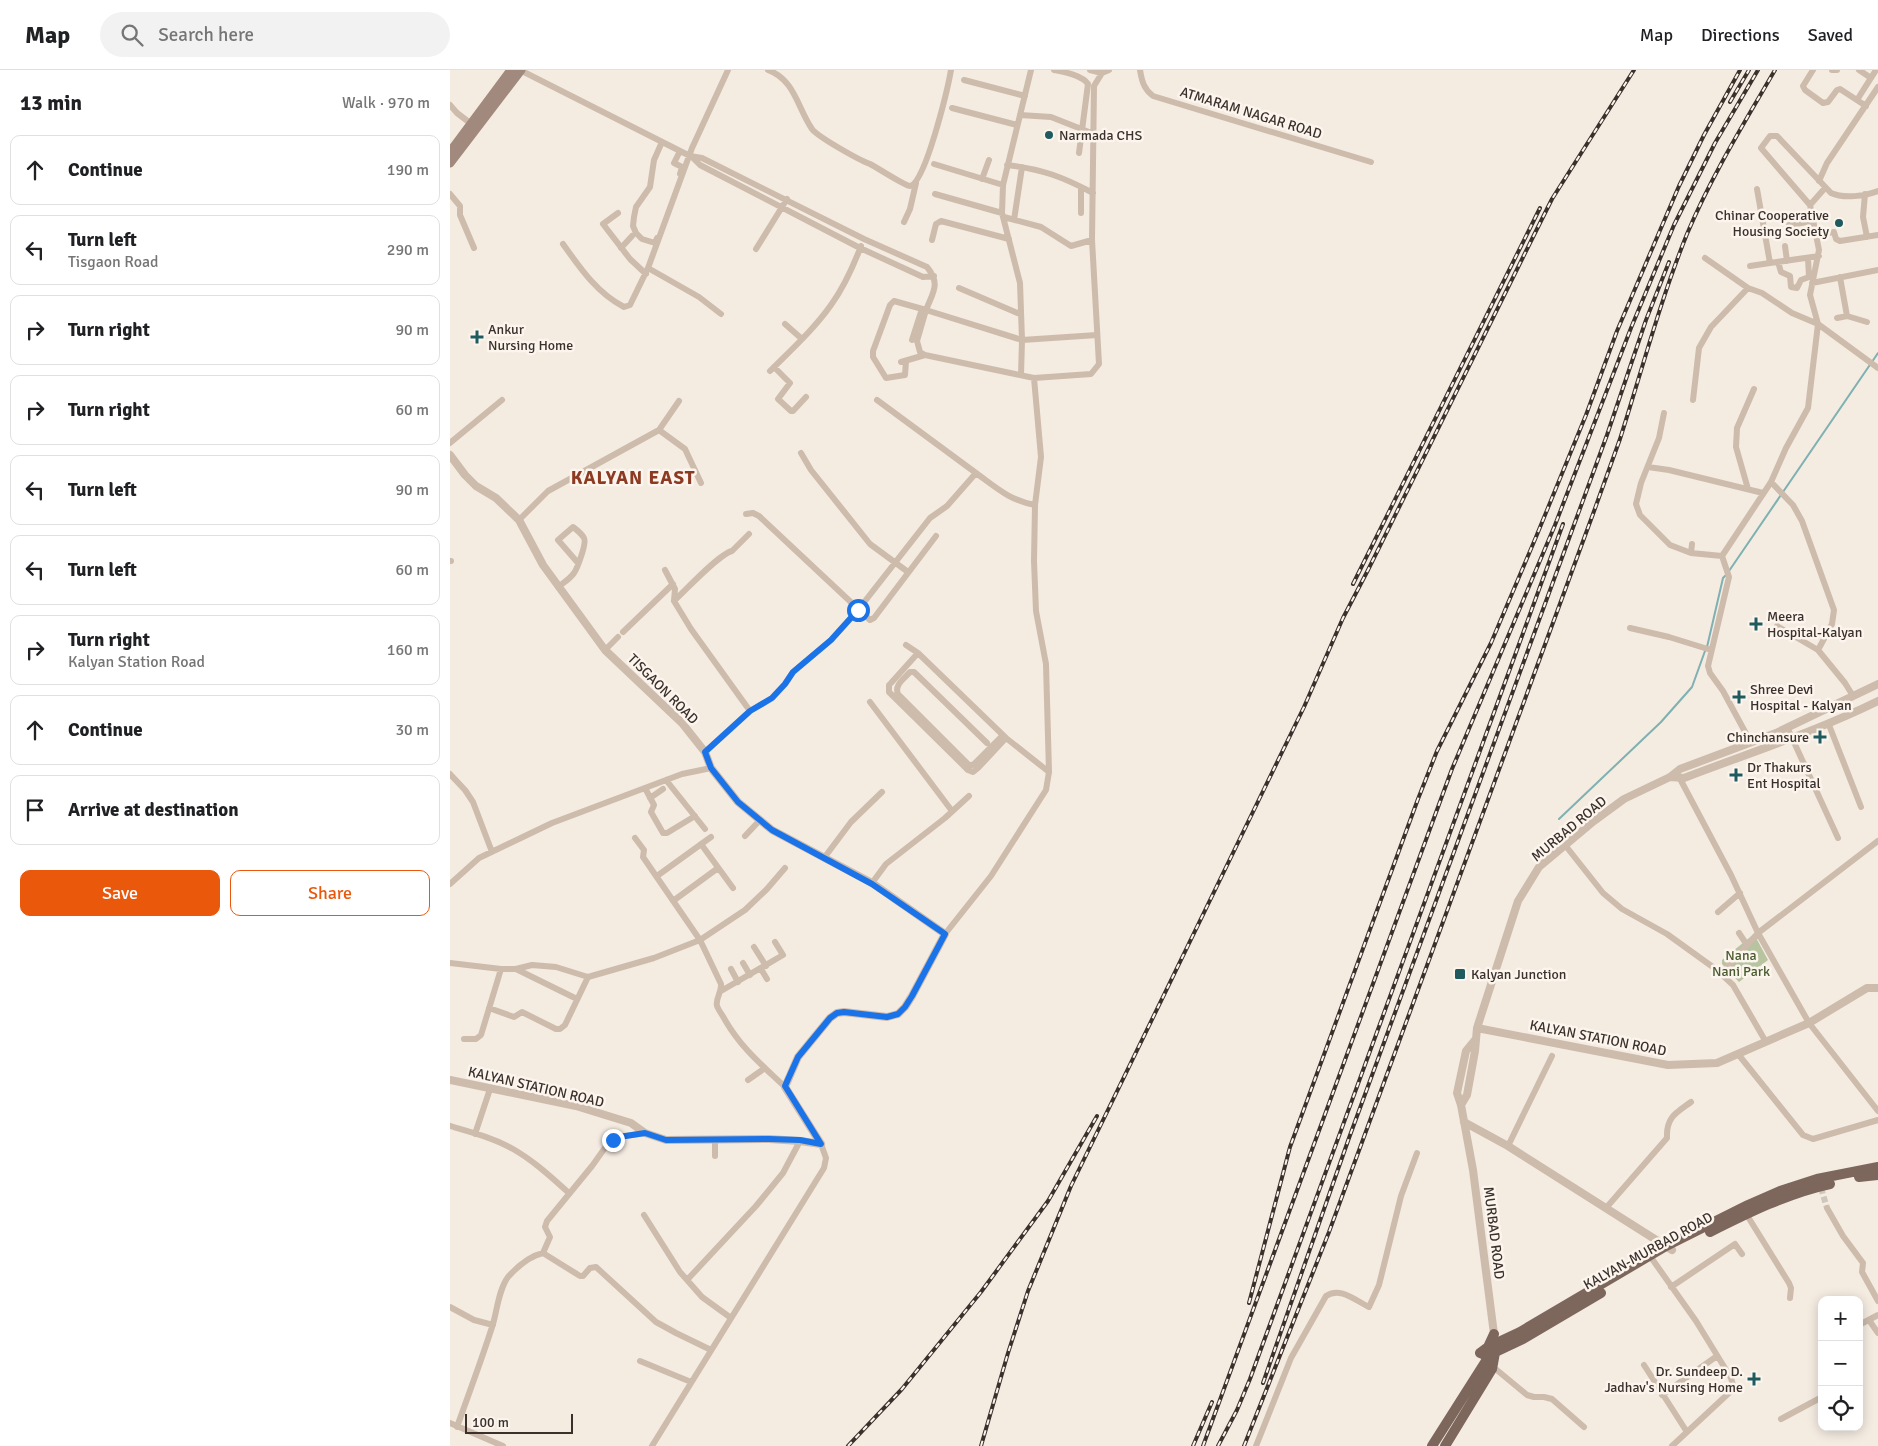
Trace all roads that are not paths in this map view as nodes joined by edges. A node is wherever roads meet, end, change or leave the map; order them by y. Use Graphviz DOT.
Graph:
graph roads {
  1 [pos="511,70"];
  2 [pos="520,70"];
  3 [pos="728,70"];
  4 [pos="768,70"];
  5 [pos="786,70"];
  6 [pos="951,70"];
  7 [pos="1031,70"];
  8 [pos="1054,70"];
  9 [pos="1090,70"];
  10 [pos="1109,70"];
  11 [pos="1140,70"];
  12 [pos="1813,70"];
  13 [pos="1832,70"];
  14 [pos="1837,70"];
  15 [pos="1859,70"];
  16 [pos="1876,70"];
  17 [pos="1065,71"];
  18 [pos="1102,73"];
  19 [pos="783,78"];
  20 [pos="1871,78"];
  21 [pos="964,80"];
  22 [pos="1878,87"];
  23 [pos="1025,96"];
  24 [pos="1857,100"];
  25 [pos="450,104"];
  26 [pos="1866,106"];
  27 [pos="952,108"];
  28 [pos="1020,115"];
  29 [pos="1017,125"];
  30 [pos="474,126"];
  31 [pos="1082,130"];
  32 [pos="1094,134"];
  33 [pos="662,142"];
  34 [pos="680,151"];
  35 [pos="450,152"];
  36 [pos="1079,153"];
  37 [pos="692,157"];
  38 [pos="989,160"];
  39 [pos="1370,162"];
  40 [pos="450,163"];
  41 [pos="934,164"];
  42 [pos="1007,165"];
  43 [pos="1022,167"];
  44 [pos="982,179"];
  45 [pos="1820,181"];
  46 [pos="916,183"];
  47 [pos="1003,185"];
  48 [pos="1081,187"];
  49 [pos="1757,188"];
  50 [pos="1825,188"];
  51 [pos="1878,191"];
  52 [pos="1093,193"];
  53 [pos="450,194"];
  54 [pos="935,194"];
  55 [pos="1865,194"];
  56 [pos="787,199"];
  57 [pos="671,204"];
  58 [pos="1810,205"];
  59 [pos="782,208"];
  60 [pos="618,213"];
  61 [pos="1081,213"];
  62 [pos="1003,215"];
  63 [pos="1014,220"];
  64 [pos="1813,221"];
  65 [pos="904,222"];
  66 [pos="1790,225"];
  67 [pos="1878,235"];
  68 [pos="632,236"];
  69 [pos="1816,236"];
  70 [pos="1867,237"];
  71 [pos="864,238"];
  72 [pos="1009,239"];
  73 [pos="932,240"];
  74 [pos="1092,240"];
  75 [pos="563,244"];
  76 [pos="1785,246"];
  77 [pos="474,248"];
  78 [pos="621,248"];
  79 [pos="756,248"];
  80 [pos="860,248"];
  81 [pos="900,255"];
  82 [pos="1819,256"];
  83 [pos="1704,258"];
  84 [pos="1808,258"];
  85 [pos="1787,260"];
  86 [pos="1778,262"];
  87 [pos="1770,263"];
  88 [pos="896,265"];
  89 [pos="1750,266"];
  90 [pos="647,271"];
  91 [pos="1878,271"];
  92 [pos="934,276"];
  93 [pos="1840,277"];
  94 [pos="1812,283"];
  95 [pos="959,288"];
  96 [pos="1748,288"];
  97 [pos="924,310"];
  98 [pos="721,314"];
  99 [pos="1020,314"];
  100 [pos="1847,316"];
  101 [pos="1837,318"];
  102 [pos="1867,322"];
  103 [pos="785,324"];
  104 [pos="1818,324"];
  105 [pos="1097,335"];
  106 [pos="802,339"];
  107 [pos="1022,340"];
  108 [pos="925,355"];
  109 [pos="1878,368"];
  110 [pos="1021,376"];
  111 [pos="1034,378"];
  112 [pos="1754,390"];
  113 [pos="806,397"];
  114 [pos="502,400"];
  115 [pos="679,400"];
  116 [pos="877,400"];
  117 [pos="1693,400"];
  118 [pos="1664,414"];
  119 [pos="659,430"];
  120 [pos="450,443"];
  121 [pos="801,453"];
  122 [pos="450,455"];
  123 [pos="1648,467"];
  124 [pos="976,473"];
  125 [pos="1771,482"];
  126 [pos="701,484"];
  127 [pos="1748,489"];
  128 [pos="1763,493"];
  129 [pos="1035,505"];
  130 [pos="746,514"];
  131 [pos="519,520"];
  132 [pos="749,534"];
  133 [pos="936,536"];
  134 [pos="1692,544"];
  135 [pos="1691,553"];
  136 [pos="1722,556"];
  137 [pos="895,562"];
  138 [pos="578,563"];
  139 [pos="665,570"];
  140 [pos="908,572"];
  141 [pos="673,584"];
  142 [pos="558,586"];
  143 [pos="674,601"];
  144 [pos="858,610"];
  145 [pos="1777,626"];
  146 [pos="1630,628"];
  147 [pos="906,645"];
  148 [pos="605,650"];
  149 [pos="1711,650"];
  150 [pos="1818,650"];
  151 [pos="918,653"];
  152 [pos="1878,684"];
  153 [pos="1853,696"];
  154 [pos="1878,701"];
  155 [pos="870,702"];
  156 [pos="750,711"];
  157 [pos="1829,725"];
  158 [pos="1787,727"];
  159 [pos="1004,736"];
  160 [pos="1792,739"];
  161 [pos="1750,742"];
  162 [pos="987,743"];
  163 [pos="705,752"];
  164 [pos="711,768"];
  165 [pos="1050,772"];
  166 [pos="450,774"];
  167 [pos="1676,775"];
  168 [pos="666,780"];
  169 [pos="645,788"];
  170 [pos="663,789"];
  171 [pos="882,792"];
  172 [pos="969,796"];
  173 [pos="650,798"];
  174 [pos="1861,807"];
  175 [pos="952,811"];
  176 [pos="694,816"];
  177 [pos="760,820"];
  178 [pos="704,829"];
  179 [pos="745,836"];
  180 [pos="711,837"];
  181 [pos="635,838"];
  182 [pos="1838,838"];
  183 [pos="1878,841"];
  184 [pos="701,844"];
  185 [pos="1565,845"];
  186 [pos="492,852"];
  187 [pos="824,858"];
  188 [pos="718,868"];
  189 [pos="785,868"];
  190 [pos="657,876"];
  191 [pos="450,884"];
  192 [pos="872,884"];
  193 [pos="733,888"];
  194 [pos="1740,893"];
  195 [pos="673,901"];
  196 [pos="1718,912"];
  197 [pos="1739,933"];
  198 [pos="1758,933"];
  199 [pos="945,934"];
  200 [pos="700,940"];
  201 [pos="775,942"];
  202 [pos="1747,945"];
  203 [pos="754,947"];
  204 [pos="450,963"];
  205 [pos="743,963"];
  206 [pos="763,967"];
  207 [pos="501,969"];
  208 [pos="516,969"];
  209 [pos="731,970"];
  210 [pos="1721,974"];
  211 [pos="750,975"];
  212 [pos="588,977"];
  213 [pos="767,979"];
  214 [pos="738,982"];
  215 [pos="1878,988"];
  216 [pos="721,991"];
  217 [pos="577,999"];
  218 [pos="489,1008"];
  219 [pos="1809,1024"];
  220 [pos="1477,1028"];
  221 [pos="464,1039"];
  222 [pos="1766,1042"];
  223 [pos="1738,1054"];
  224 [pos="1552,1056"];
  225 [pos="765,1068"];
  226 [pos="450,1080"];
  227 [pos="748,1080"];
  228 [pos="785,1086"];
  229 [pos="490,1089"];
  230 [pos="1692,1102"];
  231 [pos="1878,1111"];
  232 [pos="1878,1120"];
  233 [pos="1464,1122"];
  234 [pos="450,1126"];
  235 [pos="645,1133"];
  236 [pos="476,1134"];
  237 [pos="715,1139"];
  238 [pos="800,1140"];
  239 [pos="821,1144"];
  240 [pos="1508,1146"];
  241 [pos="1417,1153"];
  242 [pos="715,1156"];
  243 [pos="1878,1167"];
  244 [pos="1878,1175"];
  245 [pos="1819,1185"];
  246 [pos="569,1193"];
  247 [pos="1606,1208"];
  248 [pos="1827,1208"];
  249 [pos="1745,1211"];
  250 [pos="644,1215"];
  251 [pos="1669,1248"];
  252 [pos="543,1253"];
  253 [pos="1742,1254"];
  254 [pos="1651,1259"];
  255 [pos="687,1280"];
  256 [pos="1671,1287"];
  257 [pos="1790,1298"];
  258 [pos="1878,1302"];
  259 [pos="450,1307"];
  260 [pos="1878,1315"];
  261 [pos="731,1318"];
  262 [pos="1869,1320"];
  263 [pos="1863,1324"];
  264 [pos="493,1325"];
  265 [pos="1878,1333"];
  266 [pos="711,1350"];
  267 [pos="1490,1351"];
  268 [pos="1718,1356"];
  269 [pos="640,1361"];
  270 [pos="1644,1365"];
  271 [pos="691,1382"];
  272 [pos="1662,1395"];
  273 [pos="1818,1399"];
  274 [pos="1782,1419"];
  275 [pos="450,1424"];
  276 [pos="457,1427"];
  277 [pos="1584,1427"];
  278 [pos="1687,1432"];
  279 [pos="1674,1445"];
  280 [pos="503,1446"];
  281 [pos="652,1446"];
  282 [pos="1256,1446"];
  283 [pos="1432,1446"];
  284 [pos="1445,1446"];
  1 -- 30 [label="main road"];
  2 -- 30 [label="main road"];
  2 -- 33 [label="street"];
  3 -- 37 [label="street"];
  4 -- 19 [label="street"];
  5 -- 19 [label="street"];
  6 -- 46 [label="street"];
  7 -- 23 [label="street"];
  8 -- 17 [label="street"];
  9 -- 18 [label="street"];
  10 -- 18 [label="street"];
  11 -- 39 [label="street, ATMARAM NAGAR ROAD"];
  12 -- 24 [label="street"];
  13 -- 14 [label="street"];
  15 -- 20 [label="street"];
  16 -- 20 [label="street"];
  17 -- 31 [label="street"];
  18 -- 32 [label="street"];
  19 -- 46 [label="street"];
  20 -- 24 [label="street"];
  21 -- 23 [label="street"];
  22 -- 26 [label="street"];
  23 -- 28 [label="street"];
  24 -- 26 [label="street"];
  25 -- 30 [label="street"];
  26 -- 45 [label="street"];
  27 -- 29 [label="street"];
  28 -- 29 [label="street"];
  28 -- 31 [label="street"];
  29 -- 42 [label="street"];
  30 -- 35 [label="main road"];
  30 -- 40 [label="main road"];
  31 -- 32 [label="street"];
  31 -- 36 [label="street"];
  32 -- 52 [label="street"];
  33 -- 34 [label="street"];
  33 -- 57 [label="street"];
  34 -- 37 [label="street"];
  34 -- 57 [label="street"];
  37 -- 56 [label="street"];
  37 -- 57 [label="street"];
  37 -- 59 [label="street"];
  38 -- 44 [label="street"];
  41 -- 44 [label="street"];
  42 -- 43 [label="street"];
  42 -- 47 [label="street"];
  43 -- 48 [label="street"];
  43 -- 63 [label="street"];
  44 -- 47 [label="street"];
  45 -- 50 [label="street"];
  45 -- 58 [label="street"];
  46 -- 65 [label="street"];
  47 -- 62 [label="street"];
  48 -- 52 [label="street"];
  48 -- 61 [label="street"];
  49 -- 87 [label="street"];
  50 -- 55 [label="street"];
  50 -- 58 [label="street"];
  51 -- 55 [label="street"];
  52 -- 74 [label="street"];
  53 -- 77 [label="street"];
  54 -- 62 [label="street"];
  55 -- 70 [label="street"];
  56 -- 59 [label="street"];
  56 -- 71 [label="street"];
  57 -- 90 [label="street"];
  58 -- 64 [label="street"];
  59 -- 79 [label="street"];
  59 -- 80 [label="street"];
  60 -- 78 [label="street"];
  62 -- 63 [label="street"];
  62 -- 72 [label="street"];
  63 -- 74 [label="street"];
  64 -- 66 [label="street"];
  64 -- 69 [label="street"];
  67 -- 70 [label="street"];
  68 -- 78 [label="street"];
  69 -- 70 [label="street"];
  69 -- 82 [label="street"];
  71 -- 80 [label="street"];
  71 -- 81 [label="street"];
  72 -- 73 [label="street"];
  72 -- 99 [label="street"];
  74 -- 105 [label="street"];
  75 -- 90 [label="street"];
  76 -- 85 [label="street"];
  78 -- 90 [label="street"];
  80 -- 88 [label="street"];
  80 -- 106 [label="street"];
  81 -- 88 [label="street"];
  81 -- 92 [label="street"];
  82 -- 84 [label="street"];
  82 -- 94 [label="street"];
  83 -- 96 [label="street"];
  84 -- 85 [label="street"];
  84 -- 86 [label="street"];
  85 -- 86 [label="street"];
  86 -- 87 [label="street"];
  87 -- 89 [label="street"];
  88 -- 92 [label="street"];
  90 -- 98 [label="street"];
  91 -- 93 [label="street"];
  92 -- 97 [label="street"];
  93 -- 94 [label="street"];
  93 -- 100 [label="street"];
  94 -- 104 [label="street"];
  95 -- 99 [label="street"];
  96 -- 104 [label="street"];
  96 -- 117 [label="street"];
  97 -- 107 [label="street"];
  97 -- 108 [label="street"];
  97 -- 108 [label="street"];
  99 -- 107 [label="street"];
  100 -- 101 [label="street"];
  100 -- 102 [label="street"];
  103 -- 106 [label="street"];
  104 -- 109 [label="street"];
  104 -- 125 [label="street"];
  105 -- 107 [label="street"];
  105 -- 111 [label="street"];
  106 -- 113 [label="street"];
  107 -- 110 [label="street"];
  108 -- 110 [label="street"];
  110 -- 111 [label="street"];
  111 -- 129 [label="street"];
  112 -- 127 [label="street"];
  114 -- 120 [label="street"];
  115 -- 119 [label="street"];
  116 -- 124 [label="street"];
  118 -- 123 [label="street"];
  119 -- 126 [label="street"];
  119 -- 131 [label="street"];
  121 -- 137 [label="street"];
  122 -- 131 [label="street, TISGAON ROAD"];
  123 -- 127 [label="street"];
  123 -- 135 [label="street"];
  124 -- 129 [label="street"];
  124 -- 137 [label="street"];
  125 -- 128 [label="street"];
  125 -- 150 [label="street"];
  127 -- 128 [label="street"];
  128 -- 136 [label="street"];
  129 -- 165 [label="street"];
  130 -- 144 [label="street"];
  131 -- 142 [label="street, TISGAON ROAD"];
  132 -- 143 [label="street"];
  133 -- 140 [label="street"];
  134 -- 135 [label="street"];
  135 -- 136 [label="street"];
  136 -- 149 [label="street"];
  137 -- 140 [label="street"];
  137 -- 144 [label="street"];
  138 -- 138 [label="street"];
  138 -- 142 [label="street"];
  139 -- 141 [label="street"];
  140 -- 144 [label="street"];
  141 -- 143 [label="street"];
  141 -- 148 [label="street"];
  142 -- 148 [label="street, TISGAON ROAD"];
  143 -- 156 [label="street"];
  144 -- 156 [label="street"];
  145 -- 150 [label="street"];
  146 -- 149 [label="street"];
  147 -- 151 [label="street"];
  148 -- 163 [label="street, TISGAON ROAD"];
  149 -- 161 [label="street"];
  150 -- 153 [label="street"];
  151 -- 159 [label="street"];
  151 -- 159 [label="street"];
  152 -- 153 [label="street, MURBAD ROAD"];
  153 -- 158 [label="street, MURBAD ROAD"];
  154 -- 157 [label="street, MURBAD ROAD"];
  155 -- 175 [label="street"];
  156 -- 163 [label="street"];
  157 -- 160 [label="street, MURBAD ROAD"];
  157 -- 174 [label="street"];
  158 -- 160 [label="street"];
  158 -- 161 [label="street, MURBAD ROAD"];
  159 -- 162 [label="street"];
  159 -- 165 [label="street"];
  160 -- 167 [label="street, MURBAD ROAD"];
  160 -- 182 [label="street"];
  161 -- 167 [label="street, MURBAD ROAD"];
  163 -- 164 [label="street, TISGAON ROAD"];
  164 -- 168 [label="street"];
  164 -- 177 [label="street, TISGAON ROAD"];
  165 -- 199 [label="street"];
  166 -- 186 [label="street"];
  167 -- 185 [label="street, MURBAD ROAD"];
  167 -- 194 [label="street"];
  168 -- 169 [label="street"];
  168 -- 176 [label="street"];
  169 -- 173 [label="street"];
  169 -- 186 [label="street"];
  170 -- 173 [label="street"];
  171 -- 187 [label="street"];
  172 -- 175 [label="street"];
  173 -- 176 [label="street"];
  175 -- 192 [label="street"];
  176 -- 178 [label="street"];
  177 -- 179 [label="street"];
  177 -- 187 [label="street, TISGAON ROAD"];
  180 -- 184 [label="street"];
  181 -- 190 [label="street"];
  183 -- 198 [label="street"];
  184 -- 188 [label="street"];
  184 -- 190 [label="street"];
  185 -- 210 [label="street"];
  185 -- 220 [label="street, MURBAD ROAD"];
  186 -- 191 [label="street"];
  187 -- 192 [label="street, TISGAON ROAD"];
  188 -- 193 [label="street"];
  188 -- 195 [label="street"];
  189 -- 200 [label="street"];
  190 -- 195 [label="street"];
  192 -- 199 [label="street, TISGAON ROAD"];
  194 -- 196 [label="street"];
  194 -- 198 [label="street"];
  195 -- 200 [label="street"];
  197 -- 202 [label="street"];
  198 -- 202 [label="street"];
  198 -- 219 [label="street"];
  199 -- 228 [label="street"];
  200 -- 212 [label="street"];
  200 -- 216 [label="street"];
  201 -- 206 [label="street"];
  202 -- 210 [label="street"];
  203 -- 206 [label="street"];
  204 -- 207 [label="street"];
  205 -- 211 [label="street"];
  206 -- 211 [label="street"];
  206 -- 213 [label="street"];
  207 -- 208 [label="street"];
  207 -- 218 [label="street"];
  208 -- 212 [label="street"];
  208 -- 217 [label="street"];
  209 -- 214 [label="street"];
  210 -- 222 [label="street"];
  211 -- 214 [label="street"];
  212 -- 217 [label="street"];
  214 -- 216 [label="street"];
  215 -- 219 [label="street, KALYAN STATION ROAD"];
  216 -- 225 [label="street"];
  217 -- 218 [label="street"];
  218 -- 221 [label="street"];
  219 -- 222 [label="street, KALYAN STATION ROAD"];
  219 -- 231 [label="street"];
  220 -- 223 [label="street, KALYAN STATION ROAD"];
  220 -- 233 [label="street, MURBAD ROAD"];
  222 -- 223 [label="street, KALYAN STATION ROAD"];
  223 -- 232 [label="street"];
  224 -- 240 [label="street"];
  225 -- 227 [label="street"];
  225 -- 228 [label="street"];
  226 -- 229 [label="street, KALYAN STATION ROAD"];
  228 -- 239 [label="street"];
  229 -- 235 [label="street, KALYAN STATION ROAD"];
  229 -- 236 [label="street"];
  230 -- 247 [label="street"];
  233 -- 240 [label="street"];
  233 -- 267 [label="street, MURBAD ROAD"];
  234 -- 236 [label="street"];
  235 -- 237 [label="street, KALYAN STATION ROAD"];
  235 -- 246 [label="street"];
  236 -- 246 [label="street"];
  237 -- 238 [label="street, KALYAN STATION ROAD"];
  237 -- 242 [label="street"];
  238 -- 239 [label="street, KALYAN STATION ROAD"];
  238 -- 255 [label="street"];
  239 -- 261 [label="street"];
  240 -- 247 [label="street"];
  241 -- 282 [label="street"];
  243 -- 245 [label="main road, KALYAN-MURBAD ROAD"];
  244 -- 245 [label="main road, KALYAN-MURBAD ROAD"];
  245 -- 249 [label="main road, KALYAN-MURBAD ROAD"];
  246 -- 252 [label="street"];
  247 -- 251 [label="street"];
  248 -- 258 [label="street"];
  249 -- 251 [label="main road, KALYAN-MURBAD ROAD"];
  249 -- 257 [label="street"];
  250 -- 255 [label="street"];
  251 -- 254 [label="main road, KALYAN-MURBAD ROAD"];
  252 -- 264 [label="street"];
  252 -- 266 [label="street"];
  253 -- 256 [label="street"];
  254 -- 256 [label="street"];
  254 -- 267 [label="main road, KALYAN-MURBAD ROAD"];
  255 -- 261 [label="street"];
  256 -- 268 [label="street"];
  259 -- 264 [label="street"];
  260 -- 262 [label="street"];
  261 -- 266 [label="street"];
  262 -- 263 [label="street"];
  262 -- 265 [label="street"];
  264 -- 276 [label="street"];
  266 -- 271 [label="street"];
  267 -- 277 [label="street"];
  267 -- 283 [label="main road, KALYAN-MURBAD ROAD"];
  267 -- 284 [label="main road"];
  268 -- 272 [label="street"];
  268 -- 278 [label="street"];
  269 -- 271 [label="street"];
  270 -- 272 [label="street"];
  271 -- 281 [label="street"];
  272 -- 278 [label="street"];
  273 -- 274 [label="street"];
  275 -- 276 [label="street"];
  276 -- 280 [label="street"];
  278 -- 279 [label="street"];
}
